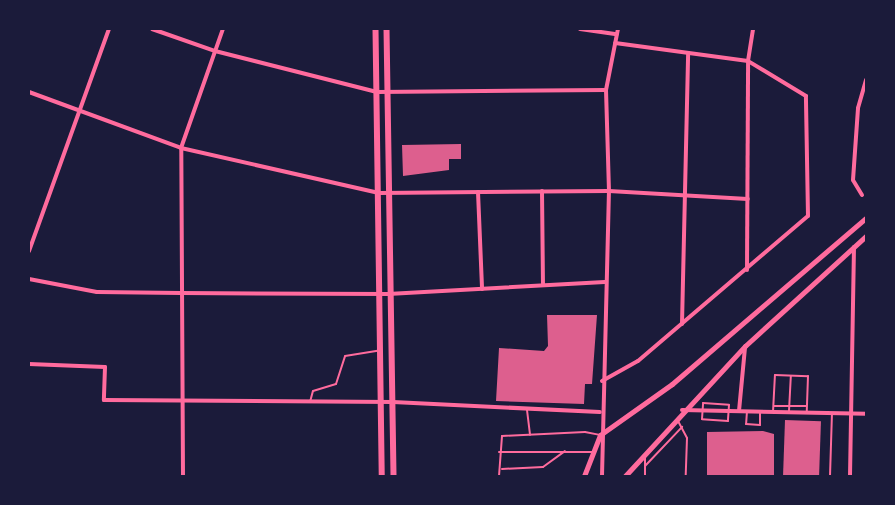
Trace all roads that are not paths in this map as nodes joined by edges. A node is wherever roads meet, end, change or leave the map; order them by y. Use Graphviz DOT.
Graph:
graph roads {
  1 [pos="109,29"];
  2 [pos="152,29"];
  3 [pos="223,29"];
  4 [pos="376,29"];
  5 [pos="387,29"];
  6 [pos="580,29"];
  7 [pos="618,29"];
  8 [pos="753,29"];
  9 [pos="617,34"];
  10 [pos="615,43"];
  11 [pos="215,51"];
  12 [pos="688,53"];
  13 [pos="748,61"];
  14 [pos="866,80"];
  15 [pos="606,90"];
  16 [pos="29,92"];
  17 [pos="377,92"];
  18 [pos="386,92"];
  19 [pos="80,110"];
  20 [pos="181,148"];
  21 [pos="609,191"];
  22 [pos="478,192"];
  23 [pos="542,192"];
  24 [pos="379,193"];
  25 [pos="388,193"];
  26 [pos="685,194"];
  27 [pos="862,195"];
  28 [pos="748,199"];
  29 [pos="866,218"];
  30 [pos="866,236"];
  31 [pos="854,246"];
  32 [pos="29,252"];
  33 [pos="747,270"];
  34 [pos="29,279"];
  35 [pos="605,282"];
  36 [pos="543,285"];
  37 [pos="482,289"];
  38 [pos="181,293"];
  39 [pos="380,294"];
  40 [pos="388,294"];
  41 [pos="682,324"];
  42 [pos="745,346"];
  43 [pos="381,351"];
  44 [pos="29,364"];
  45 [pos="791,376"];
  46 [pos="602,381"];
  47 [pos="182,402"];
  48 [pos="310,402"];
  49 [pos="382,402"];
  50 [pos="393,402"];
  51 [pos="774,406"];
  52 [pos="790,406"];
  53 [pos="807,406"];
  54 [pos="527,410"];
  55 [pos="682,410"];
  56 [pos="703,411"];
  57 [pos="728,411"];
  58 [pos="739,411"];
  59 [pos="600,412"];
  60 [pos="747,412"];
  61 [pos="760,412"];
  62 [pos="774,412"];
  63 [pos="789,412"];
  64 [pos="807,413"];
  65 [pos="832,413"];
  66 [pos="851,413"];
  67 [pos="866,414"];
  68 [pos="677,417"];
  69 [pos="682,427"];
  70 [pos="530,435"];
  71 [pos="600,435"];
  72 [pos="499,452"];
  73 [pos="565,452"];
  74 [pos="595,452"];
  75 [pos="645,452"];
  76 [pos="634,464"];
  77 [pos="645,466"];
  78 [pos="502,469"];
  79 [pos="183,476"];
  80 [pos="382,476"];
  81 [pos="394,476"];
  82 [pos="499,476"];
  83 [pos="584,476"];
  84 [pos="602,476"];
  85 [pos="625,476"];
  86 [pos="630,476"];
  87 [pos="645,476"];
  88 [pos="686,476"];
  89 [pos="830,476"];
  90 [pos="850,476"];
  1 -- 19 [label="street"];
  2 -- 11 [label="street"];
  3 -- 11 [label="street"];
  4 -- 17 [label="main road"];
  5 -- 18 [label="main road"];
  6 -- 9 [label="street"];
  7 -- 9 [label="street"];
  8 -- 13 [label="street"];
  9 -- 10 [label="street"];
  10 -- 12 [label="street"];
  10 -- 15 [label="street"];
  11 -- 17 [label="street"];
  11 -- 20 [label="street"];
  12 -- 13 [label="street"];
  12 -- 26 [label="street"];
  13 -- 28 [label="street"];
  13 -- 33 [label="street"];
  14 -- 27 [label="street"];
  15 -- 18 [label="street"];
  15 -- 21 [label="street"];
  16 -- 19 [label="street"];
  17 -- 18 [label="street"];
  17 -- 24 [label="main road"];
  18 -- 25 [label="main road"];
  19 -- 20 [label="street"];
  19 -- 32 [label="street"];
  20 -- 24 [label="street"];
  20 -- 38 [label="street"];
  21 -- 23 [label="street"];
  21 -- 26 [label="street"];
  21 -- 35 [label="street"];
  22 -- 23 [label="street"];
  22 -- 25 [label="street"];
  22 -- 37 [label="street"];
  23 -- 36 [label="street"];
  24 -- 25 [label="street"];
  24 -- 39 [label="main road"];
  25 -- 40 [label="main road"];
  26 -- 28 [label="street"];
  26 -- 41 [label="street"];
  28 -- 33 [label="street"];
  29 -- 71 [label="main road"];
  30 -- 31 [label="main road"];
  31 -- 42 [label="main road"];
  31 -- 66 [label="street"];
  33 -- 41 [label="street"];
  34 -- 38 [label="street"];
  35 -- 36 [label="street"];
  35 -- 46 [label="street"];
  36 -- 37 [label="street"];
  37 -- 40 [label="street"];
  38 -- 39 [label="street"];
  38 -- 47 [label="street"];
  39 -- 40 [label="street"];
  39 -- 43 [label="main road"];
  40 -- 50 [label="main road"];
  41 -- 46 [label="street"];
  42 -- 55 [label="main road"];
  42 -- 58 [label="street"];
  43 -- 48 [label="lane"];
  43 -- 49 [label="main road"];
  44 -- 47 [label="street"];
  45 -- 51 [label="lane"];
  45 -- 52 [label="lane"];
  45 -- 53 [label="lane"];
  46 -- 59 [label="street"];
  47 -- 48 [label="street"];
  47 -- 79 [label="street"];
  48 -- 49 [label="street"];
  49 -- 50 [label="street"];
  49 -- 80 [label="main road"];
  50 -- 54 [label="street"];
  50 -- 81 [label="main road"];
  51 -- 52 [label="lane"];
  51 -- 62 [label="lane"];
  52 -- 53 [label="lane"];
  52 -- 63 [label="lane"];
  53 -- 64 [label="lane"];
  54 -- 59 [label="street"];
  54 -- 70 [label="lane"];
  55 -- 56 [label="street"];
  55 -- 68 [label="main road"];
  56 -- 57 [label="street"];
  56 -- 57 [label="lane"];
  56 -- 57 [label="lane"];
  57 -- 58 [label="street"];
  58 -- 60 [label="street"];
  59 -- 71 [label="street"];
  60 -- 61 [label="street"];
  60 -- 61 [label="lane"];
  61 -- 62 [label="street"];
  62 -- 63 [label="street"];
  63 -- 64 [label="street"];
  64 -- 65 [label="street"];
  65 -- 66 [label="street"];
  65 -- 89 [label="lane"];
  66 -- 67 [label="street"];
  66 -- 90 [label="street"];
  68 -- 69 [label="lane"];
  68 -- 75 [label="main road"];
  69 -- 77 [label="lane"];
  69 -- 88 [label="lane"];
  70 -- 71 [label="lane"];
  70 -- 72 [label="lane"];
  71 -- 74 [label="main road"];
  71 -- 84 [label="street"];
  72 -- 73 [label="lane"];
  72 -- 78 [label="lane"];
  73 -- 74 [label="lane"];
  73 -- 78 [label="lane"];
  74 -- 83 [label="main road"];
  75 -- 76 [label="main road"];
  75 -- 77 [label="lane"];
  76 -- 85 [label="main road"];
  76 -- 86 [label="main road"];
  77 -- 87 [label="lane"];
  78 -- 82 [label="lane"];
}
